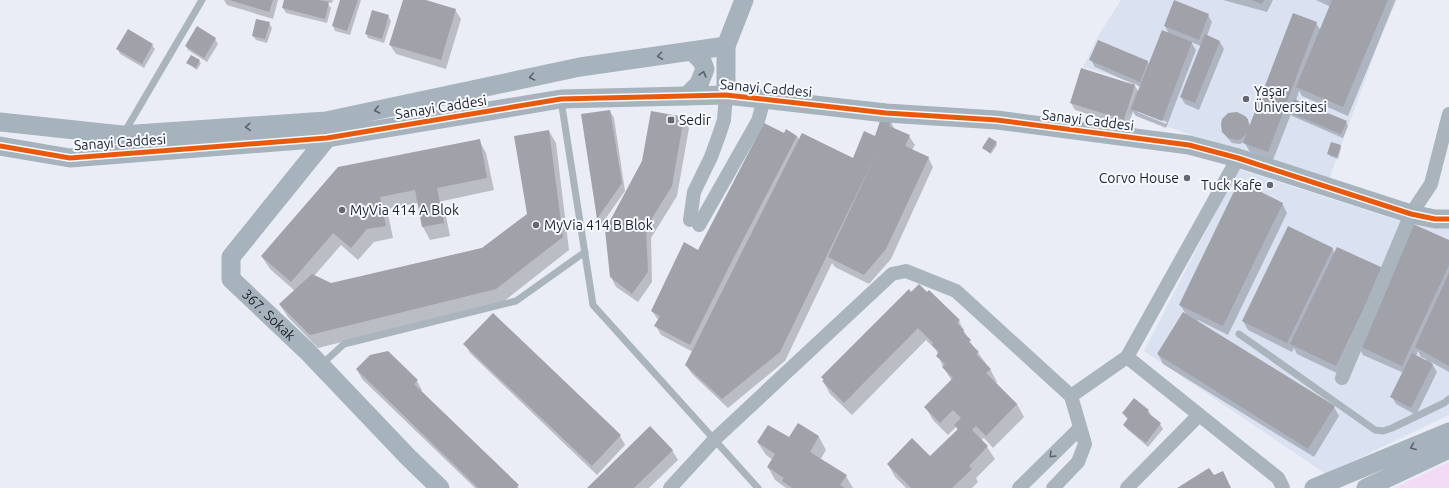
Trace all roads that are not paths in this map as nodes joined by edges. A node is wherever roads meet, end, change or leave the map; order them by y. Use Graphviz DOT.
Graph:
graph roads {
  1 [pos="202,0"];
  2 [pos="744,0"];
  3 [pos="726,46"];
  4 [pos="692,51"];
  5 [pos="726,95"];
  6 [pos="687,96"];
  7 [pos="561,99"];
  8 [pos="764,99"];
  9 [pos="1449,114"];
  10 [pos="0,122"];
  11 [pos="326,130"];
  12 [pos="122,135"];
  13 [pos="0,146"];
  14 [pos="1238,158"];
  15 [pos="1412,214"];
  16 [pos="1449,219"];
  17 [pos="584,252"];
  18 [pos="1239,334"];
  19 [pos="1127,357"];
  20 [pos="321,365"];
  21 [pos="1342,378"];
  22 [pos="1071,396"];
  23 [pos="1449,399"];
  24 [pos="1198,416"];
  25 [pos="1080,428"];
  26 [pos="1449,432"];
  27 [pos="715,439"];
  28 [pos="1449,449"];
  29 [pos="440,488"];
  30 [pos="670,488"];
  31 [pos="758,488"];
  32 [pos="1019,488"];
  33 [pos="1053,488"];
  34 [pos="1127,488"];
  35 [pos="1283,488"];
  36 [pos="1314,488"];
  37 [pos="1366,488"];
  1 -- 12 [label="lane"];
  2 -- 3 [label="street"];
  3 -- 4 [label="street, Sanayi Caddesi"];
  3 -- 5 [label="street"];
  6 -- 4 [label="street, one-way"];
  4 -- 11 [label="street, Sanayi Caddesi, one-way"];
  5 -- 6 [label="street, Sanayi Caddesi"];
  5 -- 8 [label="street, Sanayi Caddesi"];
  5 -- 8 [label="street"];
  6 -- 7 [label="street, Sanayi Caddesi"];
  7 -- 11 [label="street, Sanayi Caddesi"];
  7 -- 17 [label="lane"];
  8 -- 14 [label="street, Sanayi Caddesi"];
  9 -- 15 [label="street"];
  10 -- 12 [label="street, Sanayi Caddesi"];
  11 -- 12 [label="street, Sanayi Caddesi, one-way"];
  11 -- 13 [label="street, Sanayi Caddesi"];
  11 -- 20 [label="street, 367. Sokak"];
  14 -- 15 [label="street, Sanayi Caddesi"];
  14 -- 19 [label="street"];
  15 -- 16 [label="street, Sanayi Caddesi"];
  15 -- 21 [label="street"];
  17 -- 20 [label="lane"];
  17 -- 27 [label="lane"];
  18 -- 23 [label="lane"];
  19 -- 22 [label="street"];
  19 -- 24 [label="street"];
  20 -- 29 [label="street, 367. Sokak"];
  22 -- 25 [label="street"];
  22 -- 27 [label="street"];
  24 -- 34 [label="street"];
  24 -- 35 [label="street"];
  25 -- 32 [label="street, one-way"];
  25 -- 33 [label="street"];
  26 -- 36 [label="street, one-way"];
  27 -- 30 [label="street"];
  27 -- 31 [label="lane"];
  28 -- 37 [label="street"];
}
